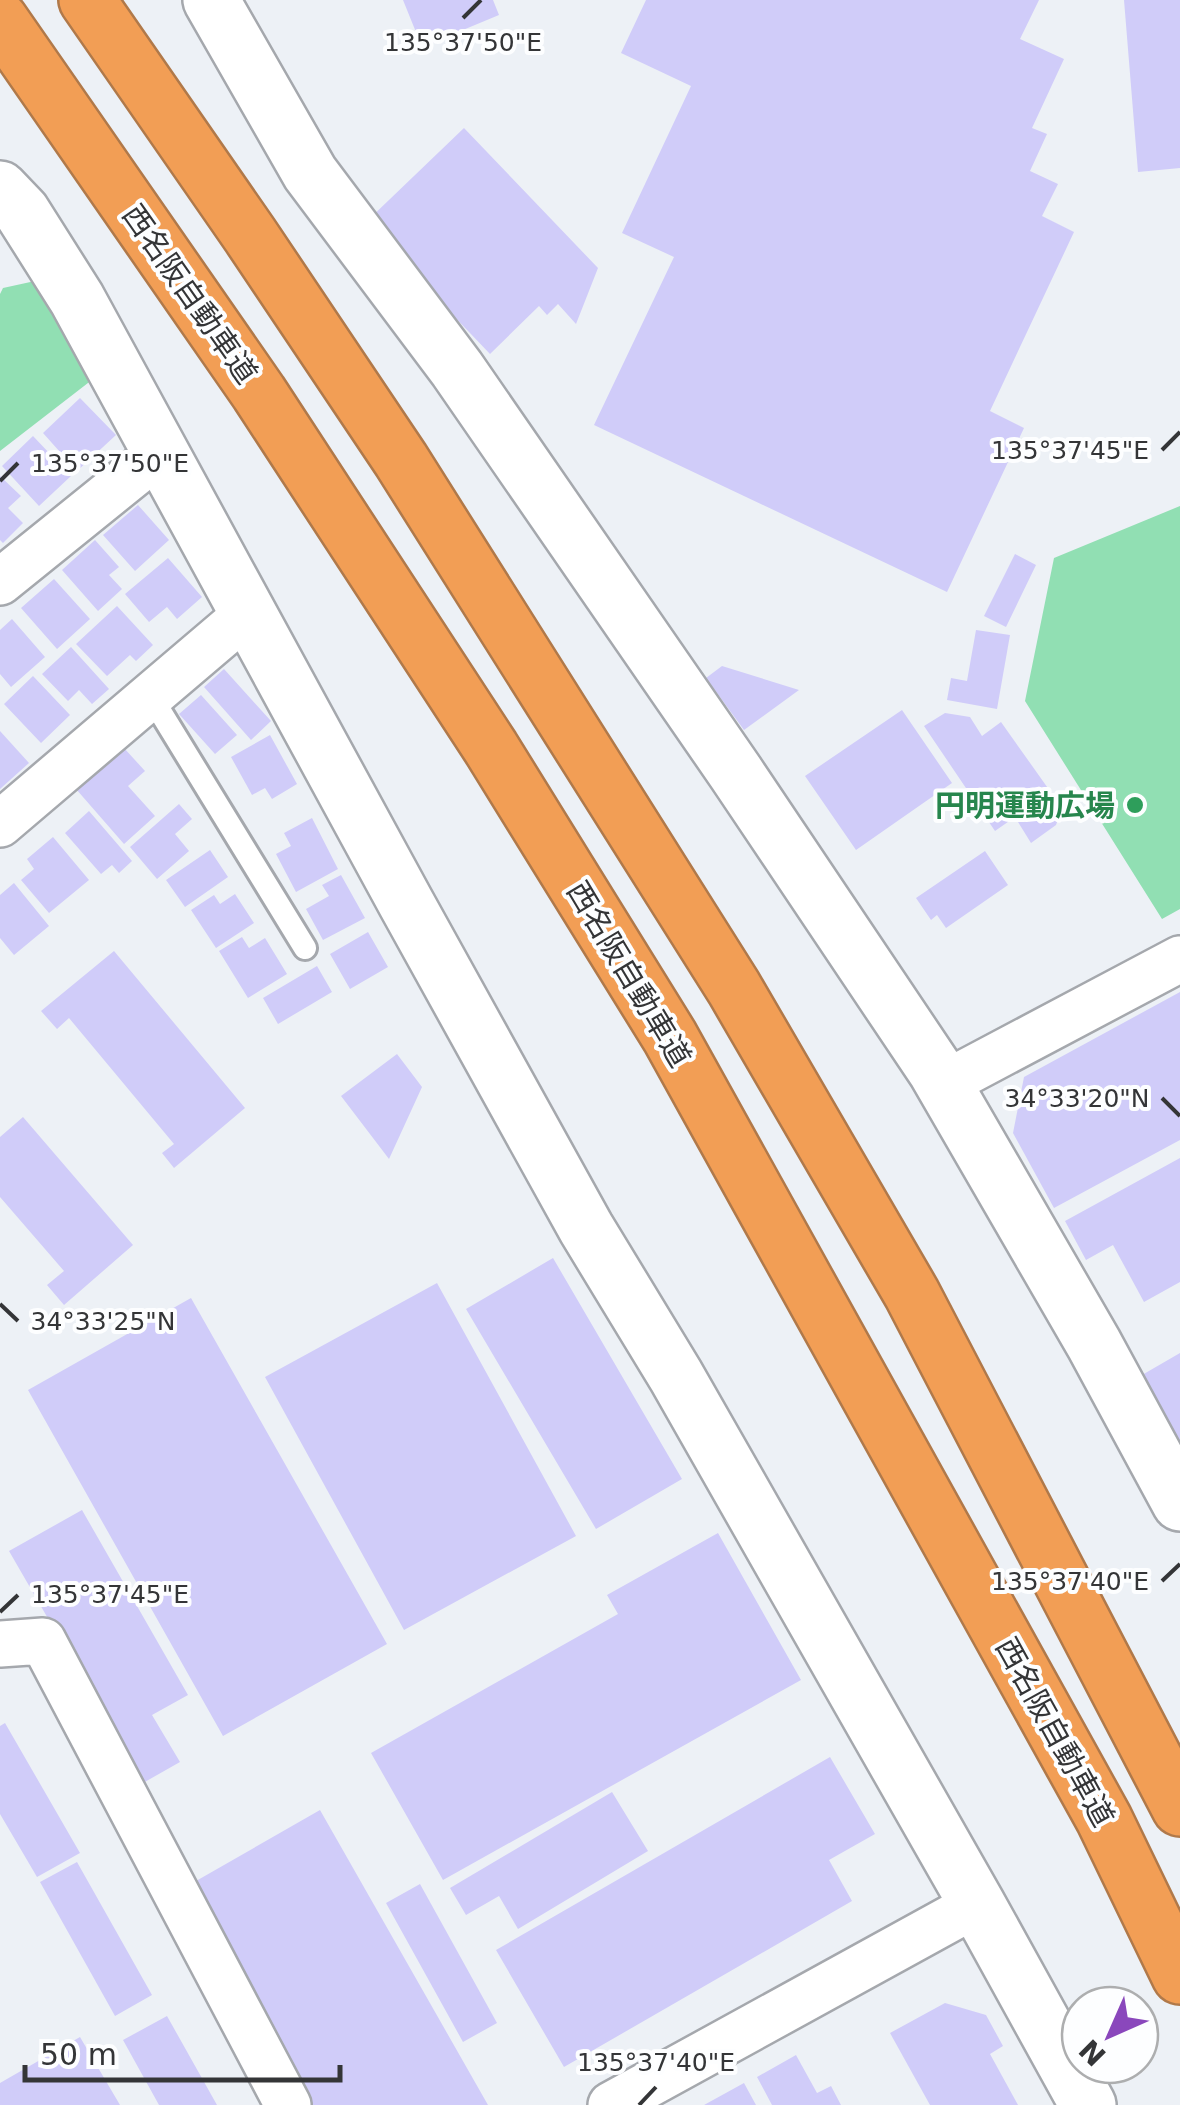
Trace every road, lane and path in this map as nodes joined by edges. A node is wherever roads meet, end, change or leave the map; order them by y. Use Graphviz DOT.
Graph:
graph roads {
  1 [pos="87,0"];
  2 [pos="210,0"];
  3 [pos="0,20"];
  4 [pos="7,215"];
  5 [pos="161,452"];
  6 [pos="0,582"];
  7 [pos="248,613"];
  8 [pos="150,695"];
  9 [pos="0,824"];
  10 [pos="305,948"];
  11 [pos="1180,959"];
  12 [pos="944,1084"];
  13 [pos="1180,1502"];
  14 [pos="0,1644"];
  15 [pos="1180,1808"];
  16 [pos="977,1904"];
  17 [pos="1180,1976"];
  18 [pos="288,2105"];
  19 [pos="611,2105"];
  20 [pos="1088,2105"];
  1 -- 15 [label="highway"];
  2 -- 12 [label="street"];
  3 -- 17 [label="highway, 西名阪自動車道"];
  4 -- 5 [label="street"];
  5 -- 6 [label="street"];
  5 -- 7 [label="street"];
  7 -- 8 [label="street"];
  7 -- 16 [label="street"];
  8 -- 9 [label="street"];
  8 -- 10 [label="lane"];
  11 -- 12 [label="street"];
  12 -- 13 [label="street"];
  14 -- 18 [label="street"];
  16 -- 19 [label="street"];
  16 -- 20 [label="street"];
}
